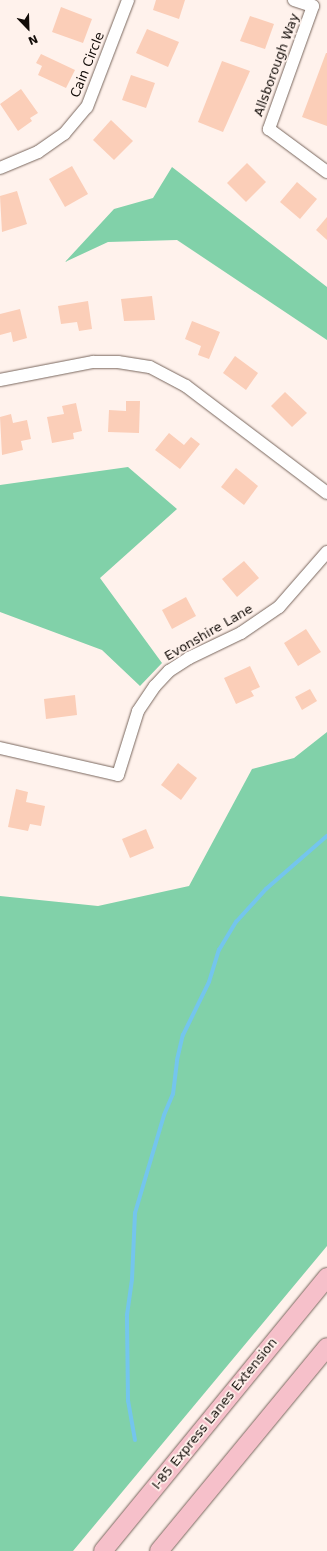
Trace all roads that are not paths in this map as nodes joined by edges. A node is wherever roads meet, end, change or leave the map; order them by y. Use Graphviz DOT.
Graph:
graph roads {
  1 [pos="128,0"];
  2 [pos="294,0"];
  3 [pos="0,168"];
  4 [pos="327,172"];
  5 [pos="0,380"];
  6 [pos="327,492"];
  7 [pos="327,552"];
  8 [pos="0,748"];
  9 [pos="327,1277"];
  10 [pos="327,1347"];
  11 [pos="103,1551"];
  12 [pos="159,1551"];
  1 -- 3 [label="street, Cain Circle"];
  2 -- 4 [label="street, Allsborough Way"];
  5 -- 6 [label="street"];
  7 -- 8 [label="street, Evonshire Lane"];
  9 -- 11 [label="highway, I-85 Express Lanes Extension"];
  10 -- 12 [label="highway"];
}
